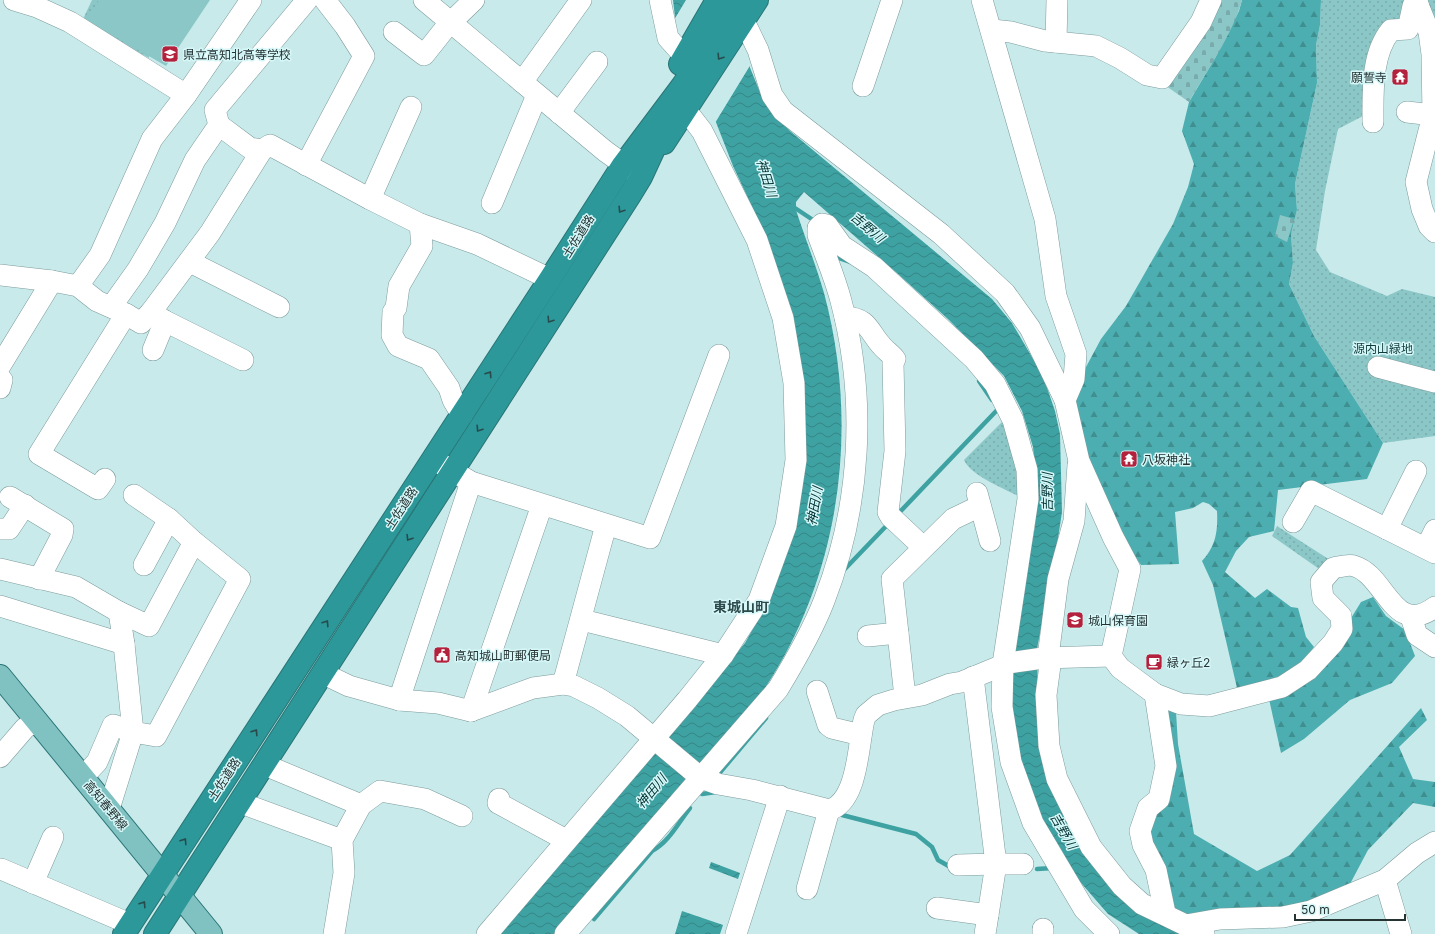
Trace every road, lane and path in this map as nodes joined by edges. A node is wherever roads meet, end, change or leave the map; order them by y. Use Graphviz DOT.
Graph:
graph roads {
  1 [pos="14,0"];
  2 [pos="251,0"];
  3 [pos="321,0"];
  4 [pos="424,0"];
  5 [pos="474,0"];
  6 [pos="582,0"];
  7 [pos="660,0"];
  8 [pos="717,0"];
  9 [pos="738,0"];
  10 [pos="757,0"];
  11 [pos="892,0"];
  12 [pos="982,0"];
  13 [pos="1057,0"];
  14 [pos="1211,0"];
  15 [pos="1417,2"];
  16 [pos="451,22"];
  17 [pos="743,23"];
  18 [pos="992,30"];
  19 [pos="394,32"];
  20 [pos="1056,42"];
  21 [pos="1433,44"];
  22 [pos="597,62"];
  23 [pos="683,76"];
  24 [pos="863,86"];
  25 [pos="530,88"];
  26 [pos="186,96"];
  27 [pos="411,107"];
  28 [pos="1408,112"];
  29 [pos="559,113"];
  30 [pos="1433,115"];
  31 [pos="1373,122"];
  32 [pos="219,125"];
  33 [pos="262,150"];
  34 [pos="623,164"];
  35 [pos="306,165"];
  36 [pos="641,177"];
  37 [pos="370,199"];
  38 [pos="492,203"];
  39 [pos="420,224"];
  40 [pos="1435,232"];
  41 [pos="190,262"];
  42 [pos="0,275"];
  43 [pos="550,279"];
  44 [pos="52,281"];
  45 [pos="78,286"];
  46 [pos="279,307"];
  47 [pos="118,310"];
  48 [pos="158,316"];
  49 [pos="845,318"];
  50 [pos="152,350"];
  51 [pos="719,355"];
  52 [pos="243,360"];
  53 [pos="0,366"];
  54 [pos="1378,367"];
  55 [pos="0,378"];
  56 [pos="1435,382"];
  57 [pos="0,388"];
  58 [pos="1065,400"];
  59 [pos="462,415"];
  60 [pos="433,459"];
  61 [pos="1079,461"];
  62 [pos="452,471"];
  63 [pos="1416,471"];
  64 [pos="105,478"];
  65 [pos="471,482"];
  66 [pos="134,495"];
  67 [pos="542,505"];
  68 [pos="169,520"];
  69 [pos="1293,522"];
  70 [pos="606,525"];
  71 [pos="0,529"];
  72 [pos="1387,529"];
  73 [pos="1435,530"];
  74 [pos="990,541"];
  75 [pos="194,542"];
  76 [pos="923,547"];
  77 [pos="1430,551"];
  78 [pos="144,565"];
  79 [pos="0,569"];
  80 [pos="39,578"];
  81 [pos="0,606"];
  82 [pos="1435,607"];
  83 [pos="119,612"];
  84 [pos="1412,617"];
  85 [pos="582,620"];
  86 [pos="898,632"];
  87 [pos="868,636"];
  88 [pos="124,644"];
  89 [pos="1435,647"];
  90 [pos="724,655"];
  91 [pos="1111,656"];
  92 [pos="1048,658"];
  93 [pos="1005,663"];
  94 [pos="324,674"];
  95 [pos="0,676"];
  96 [pos="973,676"];
  97 [pos="563,684"];
  98 [pos="817,691"];
  99 [pos="1155,694"];
  100 [pos="905,697"];
  101 [pos="398,700"];
  102 [pos="471,711"];
  103 [pos="36,720"];
  104 [pos="133,732"];
  105 [pos="861,735"];
  106 [pos="656,740"];
  107 [pos="0,756"];
  108 [pos="265,765"];
  109 [pos="698,776"];
  110 [pos="83,777"];
  111 [pos="780,796"];
  112 [pos="499,799"];
  113 [pos="241,803"];
  114 [pos="361,805"];
  115 [pos="110,809"];
  116 [pos="829,810"];
  117 [pos="462,816"];
  118 [pos="53,837"];
  119 [pos="342,840"];
  120 [pos="566,840"];
  121 [pos="1435,842"];
  122 [pos="996,864"];
  123 [pos="1023,864"];
  124 [pos="958,865"];
  125 [pos="1,869"];
  126 [pos="162,874"];
  127 [pos="1385,880"];
  128 [pos="33,883"];
  129 [pos="807,889"];
  130 [pos="180,896"];
  131 [pos="937,908"];
  132 [pos="1165,914"];
  133 [pos="987,924"];
  134 [pos="127,929"];
  135 [pos="1195,930"];
  136 [pos="155,934"];
  137 [pos="211,934"];
  138 [pos="334,934"];
  139 [pos="487,934"];
  140 [pos="565,934"];
  141 [pos="736,934"];
  142 [pos="1109,934"];
  143 [pos="1401,934"];
  1 -- 26 [label="street"];
  2 -- 26 [label="street"];
  3 -- 32 [label="street"];
  3 -- 35 [label="street"];
  4 -- 16 [label="street"];
  5 -- 16 [label="street"];
  6 -- 25 [label="street"];
  7 -- 23 [label="street"];
  8 -- 23 [label="highway"];
  9 -- 23 [label="highway, 土佐道路"];
  10 -- 17 [label="highway"];
  11 -- 24 [label="street"];
  12 -- 18 [label="street"];
  13 -- 20 [label="street"];
  14 -- 20 [label="street"];
  15 -- 21 [label="street"];
  15 -- 31 [label="street"];
  16 -- 19 [label="street"];
  16 -- 25 [label="street"];
  17 -- 23 [label="highway, one-way"];
  17 -- 58 [label="street"];
  18 -- 20 [label="street"];
  18 -- 58 [label="street"];
  21 -- 30 [label="street"];
  22 -- 29 [label="street"];
  23 -- 34 [label="highway, 土佐道路"];
  23 -- 36 [label="highway, 土佐道路"];
  23 -- 90 [label="street"];
  25 -- 29 [label="street"];
  25 -- 38 [label="street"];
  26 -- 45 [label="street"];
  27 -- 37 [label="street"];
  28 -- 30 [label="street"];
  29 -- 34 [label="street"];
  30 -- 40 [label="street"];
  32 -- 33 [label="street"];
  32 -- 47 [label="street"];
  33 -- 35 [label="street"];
  33 -- 41 [label="street"];
  34 -- 36 [label="street"];
  34 -- 43 [label="highway, 土佐道路"];
  35 -- 37 [label="street"];
  36 -- 62 [label="highway, 土佐道路, one-way"];
  37 -- 39 [label="street"];
  39 -- 43 [label="street"];
  39 -- 59 [label="street"];
  41 -- 46 [label="street"];
  41 -- 48 [label="street"];
  42 -- 44 [label="street"];
  59 -- 43 [label="highway, 土佐道路, one-way"];
  44 -- 45 [label="street"];
  44 -- 53 [label="street"];
  45 -- 47 [label="street"];
  47 -- 48 [label="street"];
  47 -- 64 [label="street"];
  48 -- 50 [label="street"];
  48 -- 52 [label="street"];
  49 -- 76 [label="street"];
  49 -- 93 [label="street"];
  49 -- 109 [label="street"];
  51 -- 70 [label="street"];
  54 -- 56 [label="street"];
  55 -- 57 [label="street"];
  58 -- 61 [label="street"];
  59 -- 60 [label="highway, 土佐道路"];
  60 -- 62 [label="street"];
  126 -- 60 [label="highway, 土佐道路, one-way"];
  61 -- 91 [label="street"];
  61 -- 92 [label="street"];
  62 -- 65 [label="street"];
  62 -- 94 [label="highway, 土佐道路, one-way"];
  63 -- 72 [label="street"];
  65 -- 67 [label="street"];
  65 -- 101 [label="street"];
  66 -- 68 [label="street"];
  67 -- 70 [label="street"];
  67 -- 102 [label="street"];
  68 -- 75 [label="street"];
  68 -- 78 [label="street"];
  69 -- 72 [label="street"];
  70 -- 85 [label="street"];
  71 -- 80 [label="street"];
  72 -- 77 [label="street"];
  73 -- 77 [label="street"];
  74 -- 76 [label="street"];
  75 -- 83 [label="street"];
  75 -- 104 [label="street"];
  76 -- 86 [label="street"];
  79 -- 80 [label="street"];
  80 -- 83 [label="street"];
  81 -- 88 [label="street"];
  82 -- 84 [label="street"];
  83 -- 88 [label="street"];
  84 -- 89 [label="street"];
  84 -- 99 [label="street"];
  85 -- 90 [label="street"];
  85 -- 97 [label="street"];
  86 -- 87 [label="street"];
  86 -- 100 [label="street"];
  88 -- 104 [label="street"];
  90 -- 106 [label="street"];
  91 -- 92 [label="street"];
  91 -- 99 [label="street"];
  92 -- 93 [label="street"];
  92 -- 132 [label="street"];
  93 -- 96 [label="street"];
  93 -- 142 [label="street"];
  94 -- 101 [label="street"];
  94 -- 108 [label="highway, 土佐道路"];
  95 -- 103 [label="main road, 高知春野線"];
  96 -- 100 [label="street"];
  96 -- 122 [label="street"];
  97 -- 102 [label="street"];
  97 -- 106 [label="street"];
  98 -- 105 [label="street"];
  99 -- 132 [label="street"];
  100 -- 105 [label="street"];
  101 -- 102 [label="street"];
  103 -- 107 [label="street"];
  103 -- 110 [label="main road, 高知春野線"];
  104 -- 110 [label="street"];
  104 -- 115 [label="street"];
  105 -- 116 [label="street"];
  106 -- 109 [label="street"];
  106 -- 120 [label="street"];
  108 -- 113 [label="highway, 土佐道路"];
  108 -- 114 [label="street"];
  109 -- 111 [label="street"];
  109 -- 140 [label="street"];
  110 -- 115 [label="main road, 高知春野線"];
  111 -- 116 [label="street"];
  111 -- 141 [label="street"];
  112 -- 120 [label="street"];
  113 -- 119 [label="street"];
  113 -- 130 [label="highway, 土佐道路"];
  114 -- 117 [label="street"];
  114 -- 119 [label="street"];
  115 -- 126 [label="main road, 高知春野線"];
  116 -- 129 [label="street"];
  118 -- 128 [label="street"];
  119 -- 138 [label="street"];
  120 -- 139 [label="street"];
  121 -- 127 [label="street"];
  122 -- 123 [label="street"];
  122 -- 124 [label="street"];
  122 -- 133 [label="street"];
  125 -- 128 [label="street"];
  126 -- 130 [label="main road, 高知春野線"];
  134 -- 126 [label="highway, 土佐道路, one-way"];
  127 -- 135 [label="street"];
  127 -- 143 [label="street"];
  128 -- 134 [label="street"];
  130 -- 136 [label="highway, 土佐道路"];
  130 -- 137 [label="main road, 高知春野線"];
  131 -- 133 [label="street"];
  132 -- 135 [label="street"];
}
